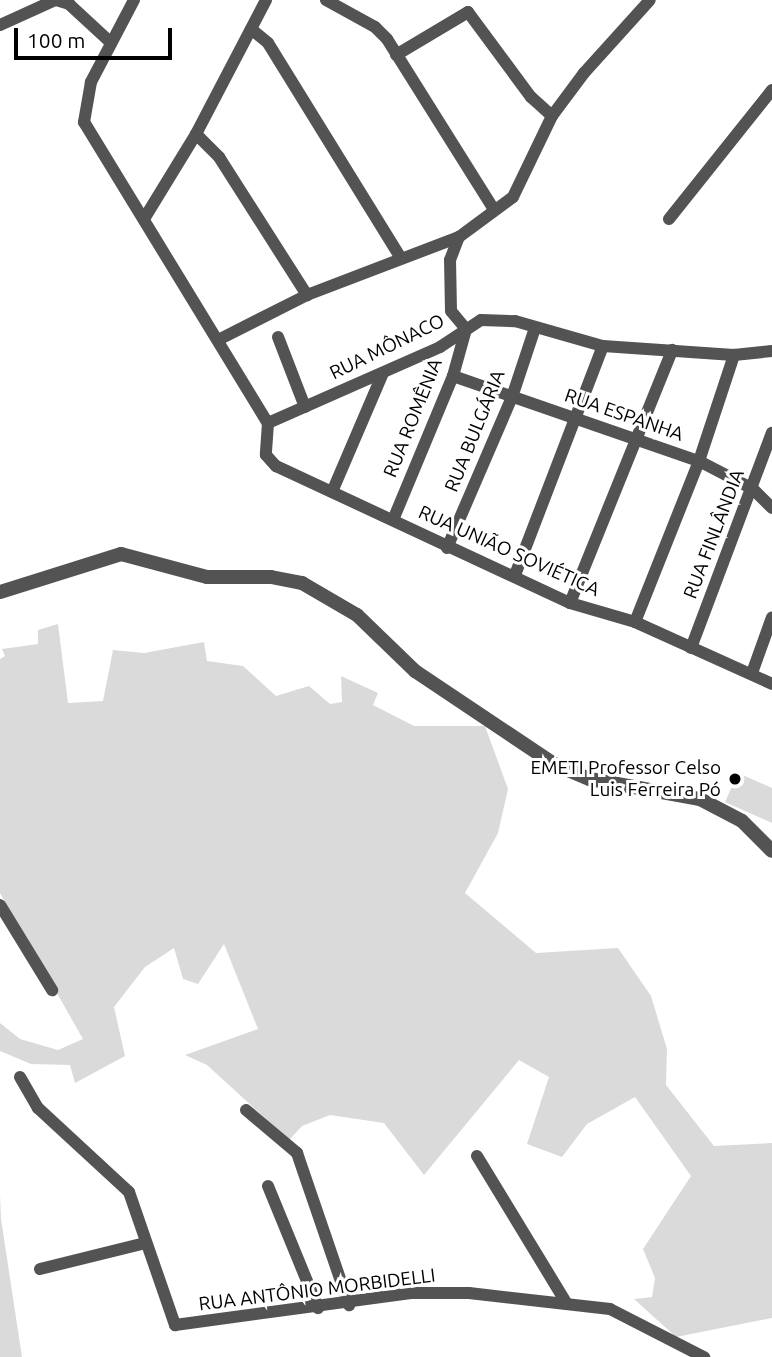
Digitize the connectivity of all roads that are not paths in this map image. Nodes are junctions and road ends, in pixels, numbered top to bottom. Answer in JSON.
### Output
{"nodes":[{"id":1,"x":56,"y":0,"type":"edge"},
{"id":2,"x":134,"y":0,"type":"edge"},
{"id":3,"x":265,"y":0,"type":"edge"},
{"id":4,"x":326,"y":0,"type":"edge"},
{"id":5,"x":650,"y":0,"type":"edge"},
{"id":6,"x":0,"y":25,"type":"edge"},
{"id":7,"x":251,"y":29,"type":"junction"},
{"id":8,"x":110,"y":41,"type":"junction"},
{"id":9,"x":396,"y":55,"type":"junction"},
{"id":10,"x":772,"y":90,"type":"edge"},
{"id":11,"x":552,"y":116,"type":"junction"},
{"id":12,"x":196,"y":134,"type":"junction"},
{"id":13,"x":493,"y":208,"type":"junction"},
{"id":14,"x":144,"y":219,"type":"junction"},
{"id":15,"x":669,"y":219,"type":"dead end"},
{"id":16,"x":459,"y":237,"type":"junction"},
{"id":17,"x":401,"y":258,"type":"junction"},
{"id":18,"x":307,"y":295,"type":"junction"},
{"id":19,"x":535,"y":328,"type":"junction"},
{"id":20,"x":466,"y":329,"type":"junction"},
{"id":21,"x":278,"y":337,"type":"dead end"},
{"id":22,"x":220,"y":339,"type":"junction"},
{"id":23,"x":772,"y":342,"type":"edge"},
{"id":24,"x":603,"y":346,"type":"junction"},
{"id":25,"x":672,"y":351,"type":"junction"},
{"id":26,"x":758,"y":351,"type":"junction"},
{"id":27,"x":772,"y":351,"type":"edge"},
{"id":28,"x":734,"y":355,"type":"junction"},
{"id":29,"x":383,"y":373,"type":"junction"},
{"id":30,"x":453,"y":376,"type":"junction"},
{"id":31,"x":512,"y":397,"type":"junction"},
{"id":32,"x":305,"y":407,"type":"junction"},
{"id":33,"x":576,"y":418,"type":"junction"},
{"id":34,"x":268,"y":423,"type":"junction"},
{"id":35,"x":772,"y":433,"type":"edge"},
{"id":36,"x":638,"y":438,"type":"junction"},
{"id":37,"x":699,"y":461,"type":"junction"},
{"id":38,"x":753,"y":489,"type":"junction"},
{"id":39,"x":332,"y":492,"type":"junction"},
{"id":40,"x":772,"y":508,"type":"edge"},
{"id":41,"x":393,"y":520,"type":"junction"},
{"id":42,"x":447,"y":548,"type":"junction"},
{"id":43,"x":515,"y":575,"type":"junction"},
{"id":44,"x":0,"y":592,"type":"edge"},
{"id":45,"x":570,"y":603,"type":"junction"},
{"id":46,"x":772,"y":617,"type":"edge"},
{"id":47,"x":635,"y":622,"type":"junction"},
{"id":48,"x":691,"y":648,"type":"junction"},
{"id":49,"x":752,"y":673,"type":"junction"},
{"id":50,"x":772,"y":684,"type":"edge"},
{"id":51,"x":772,"y":851,"type":"edge"},
{"id":52,"x":0,"y":905,"type":"edge"},
{"id":53,"x":52,"y":990,"type":"dead end"},
{"id":54,"x":20,"y":1077,"type":"dead end"},
{"id":55,"x":246,"y":1110,"type":"dead end"},
{"id":56,"x":477,"y":1156,"type":"dead end"},
{"id":57,"x":268,"y":1186,"type":"dead end"},
{"id":58,"x":145,"y":1243,"type":"junction"},
{"id":59,"x":40,"y":1269,"type":"dead end"},
{"id":60,"x":565,"y":1301,"type":"junction"},
{"id":61,"x":349,"y":1305,"type":"junction"},
{"id":62,"x":318,"y":1308,"type":"junction"},
{"id":63,"x":704,"y":1357,"type":"edge"}],
"edges":[{"from":1,"to":6,"type":"street"},
{"from":1,"to":8,"type":"street"},
{"from":2,"to":8,"type":"street"},
{"from":3,"to":7,"type":"street"},
{"from":4,"to":9,"type":"street"},
{"from":5,"to":11,"type":"street"},
{"from":7,"to":12,"type":"street"},
{"from":7,"to":17,"type":"street"},
{"from":8,"to":14,"type":"street"},
{"from":9,"to":11,"type":"street"},
{"from":9,"to":13,"type":"street"},
{"from":10,"to":15,"type":"street"},
{"from":11,"to":13,"type":"street"},
{"from":12,"to":14,"type":"street"},
{"from":12,"to":18,"type":"street"},
{"from":13,"to":16,"type":"street"},
{"from":14,"to":22,"type":"street"},
{"from":16,"to":17,"type":"street"},
{"from":16,"to":20,"type":"street"},
{"from":17,"to":18,"type":"street"},
{"from":18,"to":22,"type":"street"},
{"from":19,"to":20,"type":"street","name":"RUA MÔNACO"},
{"from":19,"to":24,"type":"street","name":"RUA MÔNACO"},
{"from":19,"to":31,"type":"street","name":"RUA BULGÁRIA"},
{"from":20,"to":29,"type":"street","name":"RUA MÔNACO"},
{"from":20,"to":30,"type":"street","name":"RUA ROMÊNIA"},
{"from":21,"to":32,"type":"street"},
{"from":22,"to":34,"type":"street"},
{"from":23,"to":26,"type":"street"},
{"from":24,"to":25,"type":"street","name":"RUA MÔNACO"},
{"from":24,"to":33,"type":"street"},
{"from":25,"to":28,"type":"street","name":"RUA MÔNACO"},
{"from":25,"to":36,"type":"street"},
{"from":26,"to":27,"type":"street","name":"RUA MÔNACO"},
{"from":26,"to":28,"type":"street","name":"RUA MÔNACO"},
{"from":28,"to":37,"type":"street"},
{"from":29,"to":32,"type":"street","name":"RUA MÔNACO"},
{"from":29,"to":39,"type":"street"},
{"from":30,"to":31,"type":"street","name":"RUA ESPANHA"},
{"from":30,"to":41,"type":"street","name":"RUA ROMÊNIA"},
{"from":31,"to":33,"type":"street","name":"RUA ESPANHA"},
{"from":31,"to":42,"type":"street","name":"RUA BULGÁRIA"},
{"from":32,"to":34,"type":"street","name":"RUA MÔNACO"},
{"from":33,"to":36,"type":"street","name":"RUA ESPANHA"},
{"from":33,"to":43,"type":"street"},
{"from":34,"to":39,"type":"street","name":"RUA UNIÃO SOVIÉTICA"},
{"from":35,"to":38,"type":"street","name":"RUA FINLÂNDIA"},
{"from":36,"to":37,"type":"street","name":"RUA ESPANHA"},
{"from":36,"to":45,"type":"street"},
{"from":37,"to":38,"type":"street","name":"RUA ESPANHA"},
{"from":37,"to":47,"type":"street"},
{"from":38,"to":40,"type":"street","name":"RUA ESPANHA"},
{"from":38,"to":48,"type":"street","name":"RUA FINLÂNDIA"},
{"from":39,"to":41,"type":"street","name":"RUA UNIÃO SOVIÉTICA"},
{"from":41,"to":42,"type":"street","name":"RUA UNIÃO SOVIÉTICA"},
{"from":42,"to":43,"type":"street","name":"RUA UNIÃO SOVIÉTICA"},
{"from":43,"to":45,"type":"street","name":"RUA UNIÃO SOVIÉTICA"},
{"from":44,"to":51,"type":"street"},
{"from":45,"to":47,"type":"street","name":"RUA UNIÃO SOVIÉTICA"},
{"from":46,"to":49,"type":"street"},
{"from":47,"to":48,"type":"street","name":"RUA UNIÃO SOVIÉTICA"},
{"from":48,"to":49,"type":"street","name":"RUA UNIÃO SOVIÉTICA"},
{"from":49,"to":50,"type":"street","name":"RUA UNIÃO SOVIÉTICA"},
{"from":52,"to":53,"type":"street"},
{"from":54,"to":58,"type":"street"},
{"from":55,"to":61,"type":"street"},
{"from":56,"to":60,"type":"street"},
{"from":57,"to":62,"type":"street"},
{"from":58,"to":59,"type":"street"},
{"from":58,"to":62,"type":"street","name":"RUA ANTÔNIO MORBIDELLI"},
{"from":60,"to":61,"type":"street","name":"RUA ANTÔNIO MORBIDELLI"},
{"from":60,"to":63,"type":"street","name":"RUA ANTÔNIO MORBIDELLI"},
{"from":61,"to":62,"type":"street","name":"RUA ANTÔNIO MORBIDELLI"}]}
